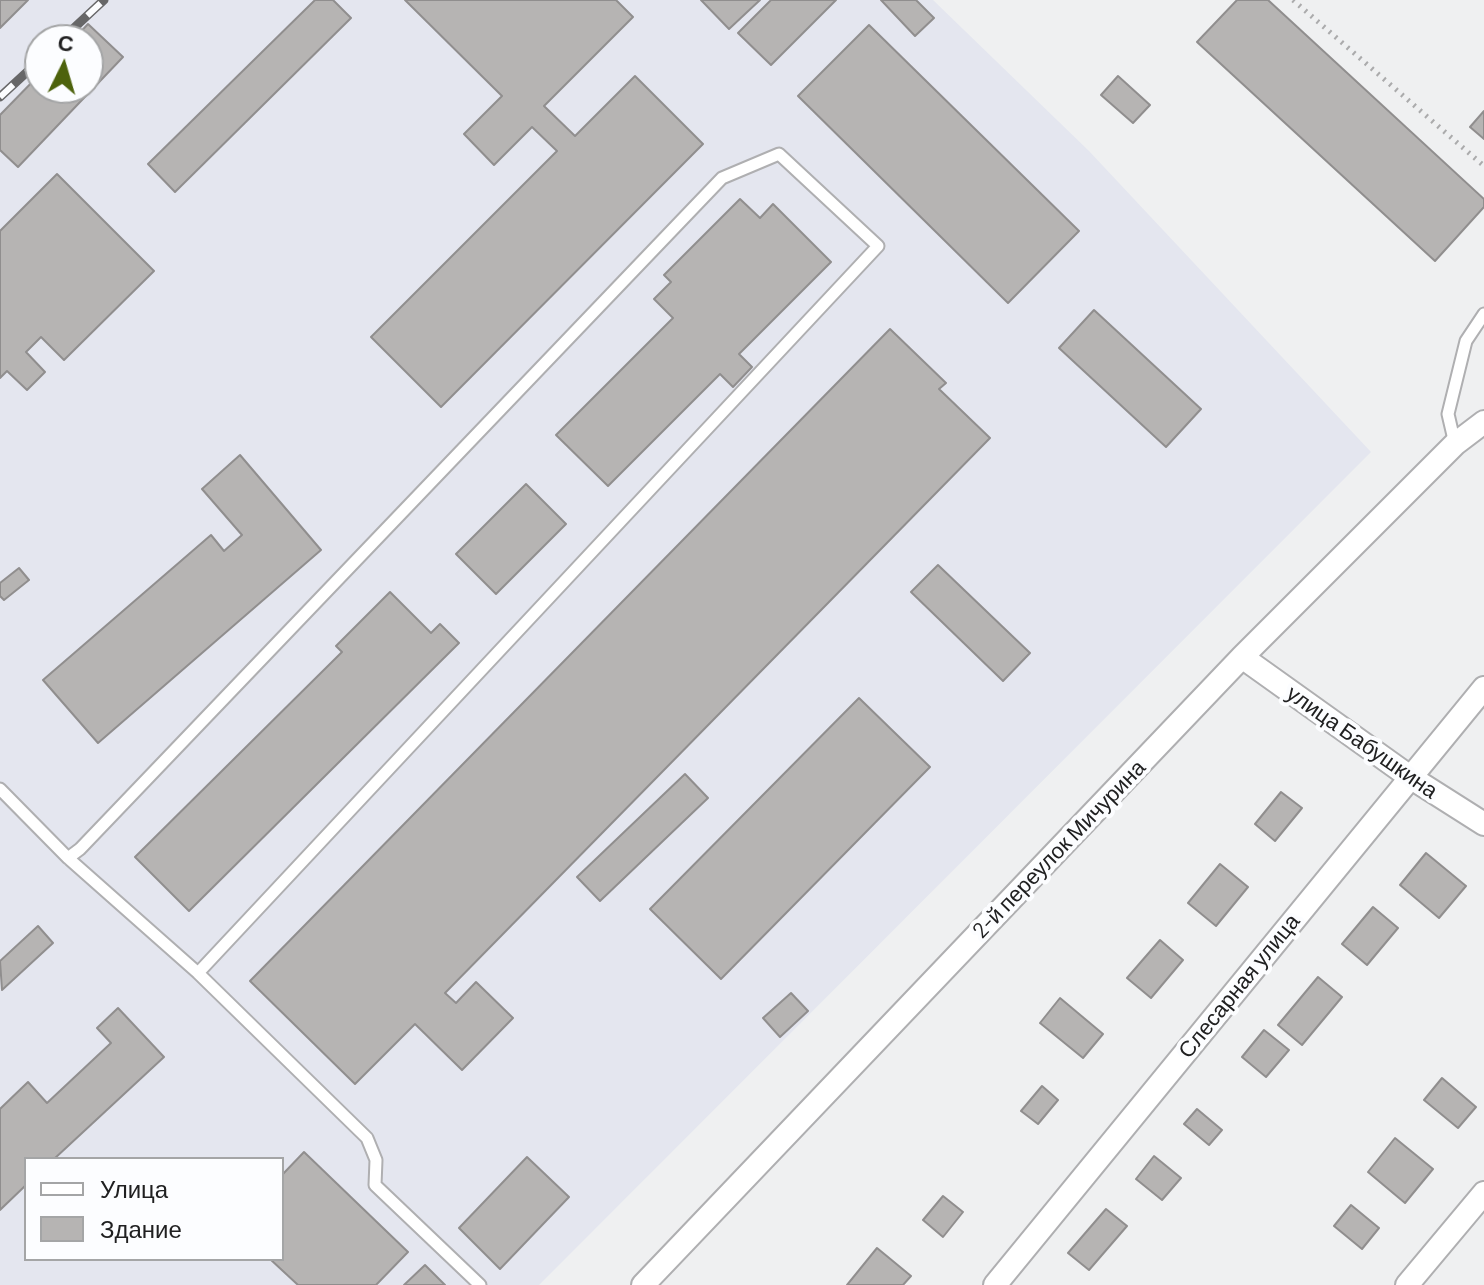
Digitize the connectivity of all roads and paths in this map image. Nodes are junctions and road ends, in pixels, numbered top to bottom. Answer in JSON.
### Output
{"nodes":[{"id":1,"x":1293,"y":0,"type":"edge"},
{"id":2,"x":1484,"y":166,"type":"edge"},
{"id":3,"x":1484,"y":314,"type":"edge"},
{"id":4,"x":1484,"y":422,"type":"edge"},
{"id":5,"x":1455,"y":444,"type":"junction"},
{"id":6,"x":1242,"y":657,"type":"junction"},
{"id":7,"x":1484,"y":688,"type":"edge"},
{"id":8,"x":1410,"y":777,"type":"junction"},
{"id":9,"x":0,"y":789,"type":"edge"},
{"id":10,"x":1484,"y":824,"type":"edge"},
{"id":11,"x":68,"y":858,"type":"junction"},
{"id":12,"x":198,"y":973,"type":"junction"},
{"id":13,"x":1484,"y":1193,"type":"edge"},
{"id":14,"x":480,"y":1285,"type":"edge"},
{"id":15,"x":643,"y":1285,"type":"edge"},
{"id":16,"x":995,"y":1285,"type":"edge"},
{"id":17,"x":1407,"y":1285,"type":"edge"}],
"edges":[{"from":1,"to":2,"type":"path"},
{"from":3,"to":5,"type":"lane"},
{"from":4,"to":5,"type":"street","name":"2-й переулок Мичурина"},
{"from":5,"to":6,"type":"street","name":"2-й переулок Мичурина"},
{"from":6,"to":8,"type":"street","name":"улица Бабушкина"},
{"from":6,"to":15,"type":"street","name":"2-й переулок Мичурина"},
{"from":7,"to":8,"type":"street","name":"Слесарная улица"},
{"from":8,"to":10,"type":"street","name":"улица Бабушкина"},
{"from":8,"to":16,"type":"street","name":"Слесарная улица"},
{"from":9,"to":11,"type":"lane"},
{"from":11,"to":12,"type":"lane"},
{"from":11,"to":12,"type":"lane"},
{"from":12,"to":14,"type":"lane"},
{"from":13,"to":17,"type":"street"}]}
